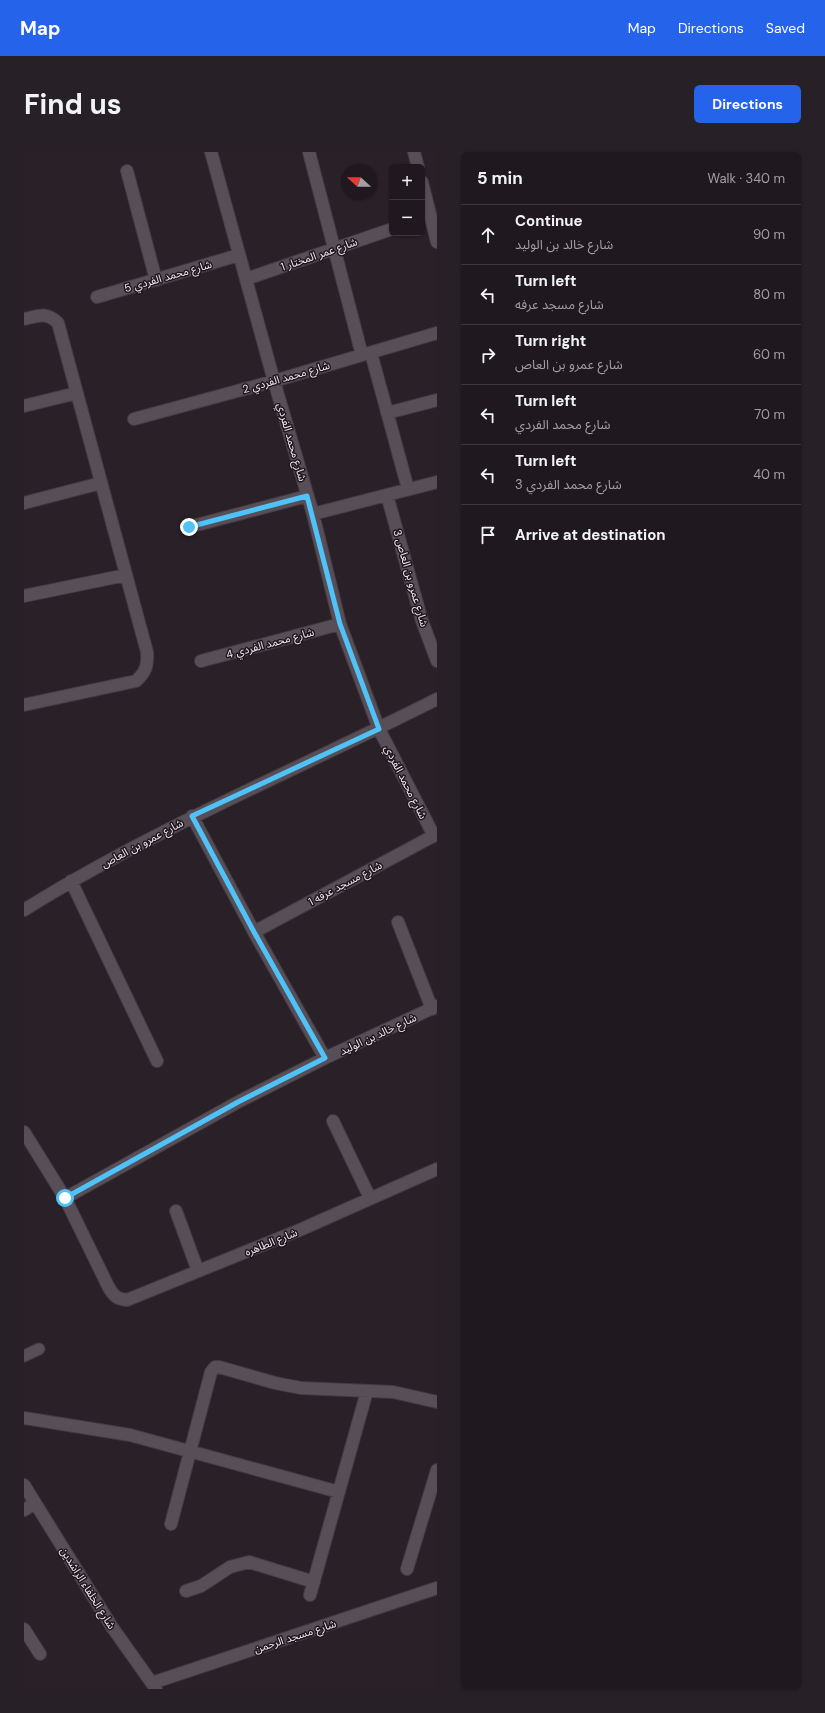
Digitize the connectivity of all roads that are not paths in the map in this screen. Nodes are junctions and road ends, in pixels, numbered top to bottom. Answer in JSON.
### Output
{"nodes":[{"id":1,"x":211,"y":152,"type":"edge"},
{"id":2,"x":309,"y":152,"type":"edge"},
{"id":3,"x":415,"y":152,"type":"edge"},
{"id":4,"x":417,"y":164,"type":"edge"},
{"id":5,"x":127,"y":171,"type":"dead end"},
{"id":6,"x":424,"y":200,"type":"edge"},
{"id":7,"x":426,"y":217,"type":"edge"},
{"id":8,"x":389,"y":230,"type":"edge"},
{"id":9,"x":436,"y":235,"type":"edge"},
{"id":10,"x":334,"y":249,"type":"junction"},
{"id":11,"x":239,"y":255,"type":"junction"},
{"id":12,"x":246,"y":279,"type":"junction"},
{"id":13,"x":156,"y":280,"type":"junction"},
{"id":14,"x":96,"y":297,"type":"dead end"},
{"id":15,"x":24,"y":319,"type":"edge"},
{"id":16,"x":437,"y":333,"type":"edge"},
{"id":17,"x":366,"y":354,"type":"junction"},
{"id":18,"x":274,"y":381,"type":"junction"},
{"id":19,"x":77,"y":393,"type":"junction"},
{"id":20,"x":437,"y":400,"type":"edge"},
{"id":21,"x":24,"y":406,"type":"edge"},
{"id":22,"x":387,"y":413,"type":"junction"},
{"id":23,"x":134,"y":419,"type":"dead end"},
{"id":24,"x":101,"y":482,"type":"junction"},
{"id":25,"x":437,"y":482,"type":"edge"},
{"id":26,"x":408,"y":489,"type":"junction"},
{"id":27,"x":387,"y":495,"type":"junction"},
{"id":28,"x":307,"y":496,"type":"junction"},
{"id":29,"x":24,"y":503,"type":"edge"},
{"id":30,"x":313,"y":514,"type":"junction"},
{"id":31,"x":189,"y":527,"type":"dead end"},
{"id":32,"x":126,"y":574,"type":"junction"},
{"id":33,"x":24,"y":596,"type":"edge"},
{"id":34,"x":340,"y":624,"type":"junction"},
{"id":35,"x":201,"y":661,"type":"dead end"},
{"id":36,"x":437,"y":661,"type":"edge"},
{"id":37,"x":437,"y":699,"type":"edge"},
{"id":38,"x":24,"y":706,"type":"edge"},
{"id":39,"x":379,"y":729,"type":"junction"},
{"id":40,"x":192,"y":816,"type":"junction"},
{"id":41,"x":436,"y":835,"type":"edge"},
{"id":42,"x":71,"y":881,"type":"junction"},
{"id":43,"x":24,"y":910,"type":"edge"},
{"id":44,"x":398,"y":922,"type":"dead end"},
{"id":45,"x":254,"y":932,"type":"junction"},
{"id":46,"x":434,"y":1008,"type":"edge"},
{"id":47,"x":325,"y":1058,"type":"junction"},
{"id":48,"x":157,"y":1061,"type":"dead end"},
{"id":49,"x":333,"y":1121,"type":"dead end"},
{"id":50,"x":24,"y":1132,"type":"edge"},
{"id":51,"x":437,"y":1169,"type":"edge"},
{"id":52,"x":65,"y":1198,"type":"junction"},
{"id":53,"x":370,"y":1198,"type":"junction"},
{"id":54,"x":176,"y":1211,"type":"dead end"},
{"id":55,"x":198,"y":1271,"type":"junction"},
{"id":56,"x":39,"y":1349,"type":"dead end"},
{"id":57,"x":24,"y":1356,"type":"edge"},
{"id":58,"x":367,"y":1391,"type":"junction"},
{"id":59,"x":437,"y":1402,"type":"edge"},
{"id":60,"x":24,"y":1418,"type":"edge"},
{"id":61,"x":190,"y":1452,"type":"junction"},
{"id":62,"x":437,"y":1470,"type":"edge"},
{"id":63,"x":24,"y":1485,"type":"edge"},
{"id":64,"x":338,"y":1492,"type":"junction"},
{"id":65,"x":35,"y":1503,"type":"junction"},
{"id":66,"x":24,"y":1510,"type":"edge"},
{"id":67,"x":171,"y":1524,"type":"dead end"},
{"id":68,"x":407,"y":1569,"type":"dead end"},
{"id":69,"x":314,"y":1582,"type":"junction"},
{"id":70,"x":437,"y":1588,"type":"edge"},
{"id":71,"x":186,"y":1591,"type":"dead end"},
{"id":72,"x":310,"y":1595,"type":"dead end"},
{"id":73,"x":24,"y":1629,"type":"edge"},
{"id":74,"x":40,"y":1654,"type":"dead end"},
{"id":75,"x":154,"y":1686,"type":"edge"}],
"edges":[{"from":1,"to":11,"type":"street","name":"شارع محمد الفردي"},
{"from":2,"to":10,"type":"street"},
{"from":3,"to":4,"type":"street"},
{"from":5,"to":13,"type":"street"},
{"from":6,"to":7,"type":"street"},
{"from":7,"to":9,"type":"street"},
{"from":8,"to":10,"type":"street","name":"شارع عمر المختار 1"},
{"from":10,"to":12,"type":"street","name":"شارع عمر المختار 1"},
{"from":10,"to":17,"type":"street"},
{"from":11,"to":12,"type":"street","name":"شارع محمد الفردي"},
{"from":11,"to":13,"type":"street","name":"شارع محمد الفردي 5"},
{"from":12,"to":18,"type":"street","name":"شارع محمد الفردي"},
{"from":13,"to":14,"type":"street","name":"شارع محمد الفردي 5"},
{"from":15,"to":19,"type":"street"},
{"from":16,"to":17,"type":"street","name":"شارع محمد الفردي 2"},
{"from":17,"to":18,"type":"street","name":"شارع محمد الفردي 2"},
{"from":17,"to":22,"type":"street"},
{"from":18,"to":23,"type":"street","name":"شارع محمد الفردي 2"},
{"from":18,"to":28,"type":"street","name":"شارع محمد الفردي"},
{"from":19,"to":21,"type":"street"},
{"from":19,"to":24,"type":"street"},
{"from":20,"to":22,"type":"street"},
{"from":22,"to":26,"type":"street"},
{"from":24,"to":29,"type":"street"},
{"from":24,"to":32,"type":"street"},
{"from":25,"to":26,"type":"street"},
{"from":26,"to":27,"type":"street"},
{"from":27,"to":30,"type":"street"},
{"from":27,"to":36,"type":"street","name":"شارع عمرو بن العاص 3"},
{"from":28,"to":30,"type":"street","name":"شارع محمد الفردي"},
{"from":28,"to":31,"type":"street"},
{"from":30,"to":34,"type":"street","name":"شارع محمد الفردي"},
{"from":32,"to":33,"type":"street"},
{"from":32,"to":38,"type":"street"},
{"from":34,"to":35,"type":"street","name":"شارع محمد الفردي 4"},
{"from":34,"to":39,"type":"street","name":"شارع محمد الفردي"},
{"from":37,"to":39,"type":"street","name":"شارع عمرو بن العاص"},
{"from":39,"to":40,"type":"street","name":"شارع عمرو بن العاص"},
{"from":39,"to":41,"type":"street","name":"شارع محمد الفردي"},
{"from":40,"to":42,"type":"street","name":"شارع عمرو بن العاص"},
{"from":40,"to":45,"type":"street"},
{"from":41,"to":45,"type":"street","name":"شارع مسجد عرفه 1"},
{"from":42,"to":43,"type":"street","name":"شارع عمرو بن العاص"},
{"from":42,"to":48,"type":"street"},
{"from":44,"to":46,"type":"street"},
{"from":45,"to":47,"type":"street"},
{"from":46,"to":47,"type":"street","name":"شارع خالد بن الوليد"},
{"from":47,"to":52,"type":"street","name":"شارع خالد بن الوليد"},
{"from":49,"to":53,"type":"street"},
{"from":50,"to":52,"type":"street","name":"شارع الطاهره"},
{"from":51,"to":53,"type":"street","name":"شارع الطاهره"},
{"from":52,"to":55,"type":"street","name":"شارع الطاهره"},
{"from":53,"to":55,"type":"street","name":"شارع الطاهره"},
{"from":54,"to":55,"type":"street"},
{"from":56,"to":57,"type":"lane"},
{"from":58,"to":59,"type":"street"},
{"from":58,"to":61,"type":"street"},
{"from":58,"to":64,"type":"street"},
{"from":60,"to":61,"type":"street"},
{"from":61,"to":64,"type":"street"},
{"from":61,"to":67,"type":"street"},
{"from":62,"to":68,"type":"street"},
{"from":63,"to":65,"type":"street","name":"شارع الخلفاء الراشدين"},
{"from":64,"to":69,"type":"street"},
{"from":65,"to":66,"type":"street"},
{"from":65,"to":75,"type":"street","name":"شارع الخلفاء الراشدين"},
{"from":69,"to":71,"type":"street"},
{"from":69,"to":72,"type":"street"},
{"from":70,"to":75,"type":"street","name":"شارع مسجد الرحمن"},
{"from":73,"to":74,"type":"street"}]}
